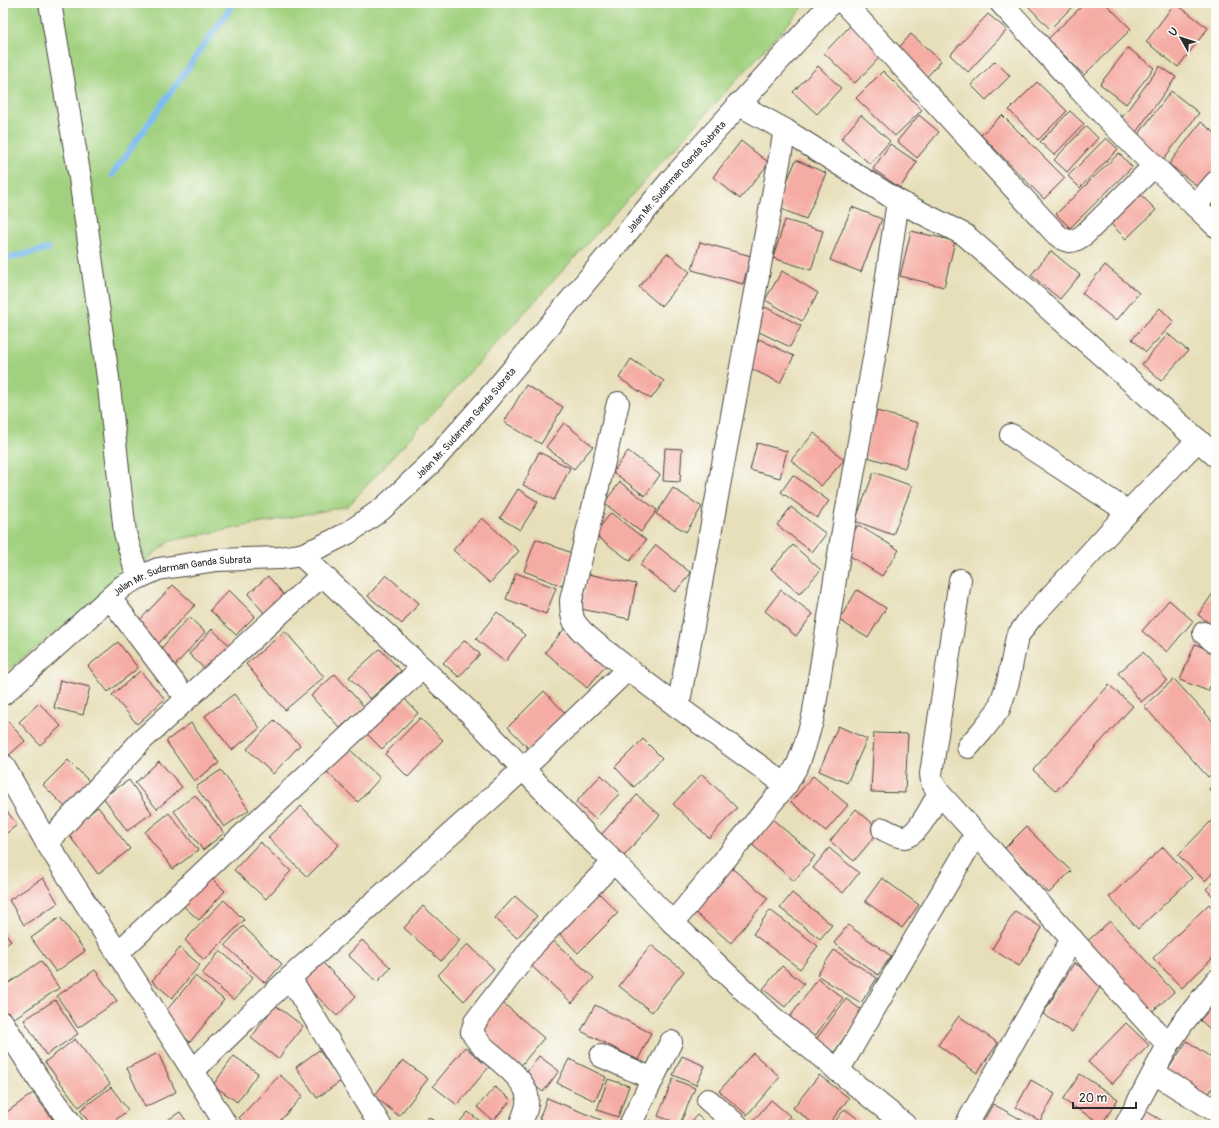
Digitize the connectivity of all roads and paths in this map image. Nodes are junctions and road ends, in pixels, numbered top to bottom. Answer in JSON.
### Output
{"nodes":[{"id":1,"x":50,"y":3,"type":"edge"},
{"id":2,"x":831,"y":3,"type":"edge"},
{"id":3,"x":844,"y":3,"type":"edge"},
{"id":4,"x":1001,"y":3,"type":"edge"},
{"id":5,"x":738,"y":104,"type":"junction"},
{"id":6,"x":785,"y":130,"type":"junction"},
{"id":7,"x":1154,"y":166,"type":"junction"},
{"id":8,"x":1216,"y":182,"type":"edge"},
{"id":9,"x":898,"y":201,"type":"junction"},
{"id":10,"x":1194,"y":206,"type":"junction"},
{"id":11,"x":1216,"y":226,"type":"edge"},
{"id":12,"x":618,"y":403,"type":"dead end"},
{"id":13,"x":1011,"y":435,"type":"dead end"},
{"id":14,"x":1198,"y":440,"type":"junction"},
{"id":15,"x":1216,"y":456,"type":"edge"},
{"id":16,"x":1128,"y":512,"type":"junction"},
{"id":17,"x":300,"y":554,"type":"junction"},
{"id":18,"x":322,"y":575,"type":"junction"},
{"id":19,"x":138,"y":578,"type":"junction"},
{"id":20,"x":960,"y":580,"type":"dead end"},
{"id":21,"x":110,"y":598,"type":"junction"},
{"id":22,"x":422,"y":668,"type":"junction"},
{"id":23,"x":628,"y":669,"type":"junction"},
{"id":24,"x":177,"y":687,"type":"dead end"},
{"id":25,"x":3,"y":694,"type":"edge"},
{"id":26,"x":678,"y":708,"type":"junction"},
{"id":27,"x":968,"y":747,"type":"dead end"},
{"id":28,"x":3,"y":765,"type":"edge"},
{"id":29,"x":523,"y":769,"type":"junction"},
{"id":30,"x":786,"y":785,"type":"junction"},
{"id":31,"x":939,"y":793,"type":"junction"},
{"id":32,"x":883,"y":829,"type":"dead end"},
{"id":33,"x":976,"y":834,"type":"junction"},
{"id":34,"x":47,"y":843,"type":"junction"},
{"id":35,"x":614,"y":862,"type":"junction"},
{"id":36,"x":673,"y":923,"type":"junction"},
{"id":37,"x":1072,"y":940,"type":"junction"},
{"id":38,"x":118,"y":953,"type":"junction"},
{"id":39,"x":290,"y":978,"type":"junction"},
{"id":40,"x":1216,"y":981,"type":"edge"},
{"id":41,"x":3,"y":1023,"type":"edge"},
{"id":42,"x":671,"y":1042,"type":"dead end"},
{"id":43,"x":1168,"y":1045,"type":"junction"},
{"id":44,"x":601,"y":1056,"type":"dead end"},
{"id":45,"x":193,"y":1071,"type":"junction"},
{"id":46,"x":838,"y":1071,"type":"junction"},
{"id":47,"x":1154,"y":1073,"type":"junction"},
{"id":48,"x":653,"y":1079,"type":"junction"},
{"id":49,"x":708,"y":1100,"type":"dead end"},
{"id":50,"x":1216,"y":1111,"type":"edge"},
{"id":51,"x":72,"y":1125,"type":"edge"},
{"id":52,"x":225,"y":1125,"type":"edge"},
{"id":53,"x":380,"y":1125,"type":"edge"},
{"id":54,"x":522,"y":1125,"type":"edge"},
{"id":55,"x":630,"y":1125,"type":"edge"},
{"id":56,"x":737,"y":1125,"type":"edge"},
{"id":57,"x":905,"y":1125,"type":"edge"},
{"id":58,"x":966,"y":1125,"type":"edge"},
{"id":59,"x":1126,"y":1125,"type":"edge"}],
"edges":[{"from":1,"to":19,"type":"street"},
{"from":2,"to":5,"type":"street","name":"Jalan Mr. Sudarman Ganda Subrata"},
{"from":3,"to":7,"type":"street"},
{"from":4,"to":7,"type":"street"},
{"from":5,"to":6,"type":"street"},
{"from":5,"to":17,"type":"street","name":"Jalan Mr. Sudarman Ganda Subrata"},
{"from":6,"to":9,"type":"street"},
{"from":6,"to":26,"type":"street"},
{"from":7,"to":10,"type":"street"},
{"from":8,"to":10,"type":"street"},
{"from":9,"to":14,"type":"street"},
{"from":9,"to":30,"type":"street"},
{"from":10,"to":11,"type":"street"},
{"from":12,"to":23,"type":"street"},
{"from":13,"to":16,"type":"street"},
{"from":14,"to":15,"type":"street"},
{"from":14,"to":16,"type":"street"},
{"from":16,"to":27,"type":"street"},
{"from":17,"to":18,"type":"street"},
{"from":17,"to":19,"type":"street","name":"Jalan Mr. Sudarman Ganda Subrata"},
{"from":18,"to":22,"type":"street"},
{"from":18,"to":34,"type":"street"},
{"from":19,"to":21,"type":"street","name":"Jalan Mr. Sudarman Ganda Subrata"},
{"from":20,"to":31,"type":"street"},
{"from":21,"to":24,"type":"street"},
{"from":21,"to":25,"type":"street","name":"Jalan Mr. Sudarman Ganda Subrata"},
{"from":22,"to":29,"type":"street"},
{"from":22,"to":38,"type":"street"},
{"from":23,"to":26,"type":"street"},
{"from":23,"to":29,"type":"street"},
{"from":26,"to":30,"type":"street"},
{"from":28,"to":34,"type":"street"},
{"from":29,"to":35,"type":"street"},
{"from":29,"to":39,"type":"street"},
{"from":30,"to":36,"type":"street"},
{"from":31,"to":32,"type":"street"},
{"from":31,"to":33,"type":"street"},
{"from":33,"to":37,"type":"street"},
{"from":33,"to":46,"type":"street"},
{"from":34,"to":38,"type":"street"},
{"from":35,"to":36,"type":"street"},
{"from":35,"to":54,"type":"street"},
{"from":36,"to":46,"type":"street"},
{"from":37,"to":43,"type":"street"},
{"from":37,"to":58,"type":"street"},
{"from":38,"to":45,"type":"street"},
{"from":39,"to":45,"type":"street"},
{"from":39,"to":53,"type":"street"},
{"from":40,"to":43,"type":"street"},
{"from":41,"to":51,"type":"street"},
{"from":42,"to":48,"type":"street"},
{"from":43,"to":47,"type":"street"},
{"from":44,"to":48,"type":"street"},
{"from":45,"to":52,"type":"street"},
{"from":46,"to":57,"type":"street"},
{"from":47,"to":50,"type":"street"},
{"from":47,"to":59,"type":"street"},
{"from":48,"to":55,"type":"street"},
{"from":49,"to":56,"type":"street"}]}
